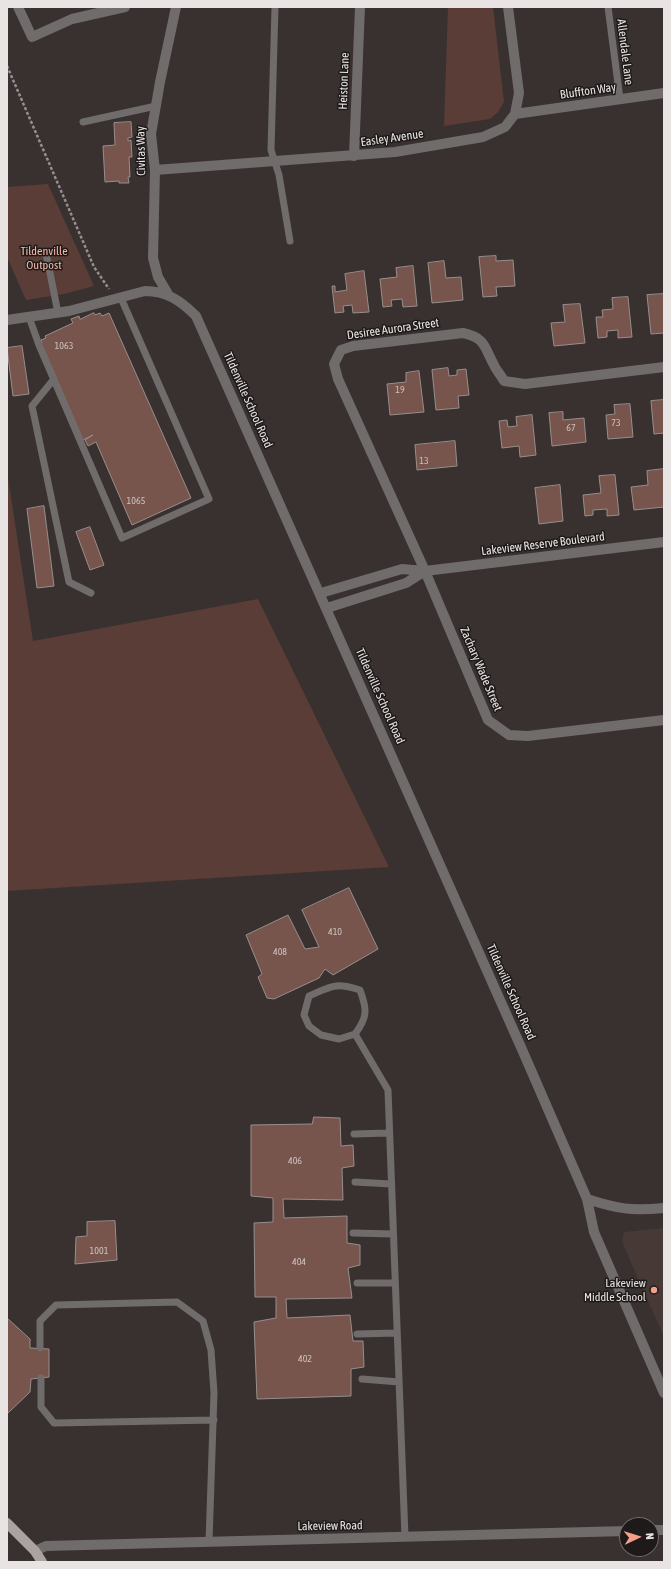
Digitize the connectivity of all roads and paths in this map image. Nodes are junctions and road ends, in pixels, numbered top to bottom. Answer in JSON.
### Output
{"nodes":[{"id":1,"x":18,"y":7,"type":"edge"},
{"id":2,"x":125,"y":7,"type":"edge"},
{"id":3,"x":176,"y":7,"type":"edge"},
{"id":4,"x":275,"y":7,"type":"edge"},
{"id":5,"x":360,"y":7,"type":"edge"},
{"id":6,"x":508,"y":7,"type":"edge"},
{"id":7,"x":608,"y":7,"type":"edge"},
{"id":8,"x":7,"y":66,"type":"edge"},
{"id":9,"x":664,"y":93,"type":"edge"},
{"id":10,"x":620,"y":99,"type":"junction"},
{"id":11,"x":156,"y":106,"type":"junction"},
{"id":12,"x":514,"y":114,"type":"junction"},
{"id":13,"x":83,"y":122,"type":"dead end"},
{"id":14,"x":354,"y":156,"type":"junction"},
{"id":15,"x":274,"y":162,"type":"junction"},
{"id":16,"x":155,"y":170,"type":"junction"},
{"id":17,"x":290,"y":241,"type":"dead end"},
{"id":18,"x":46,"y":253,"type":"dead end"},
{"id":19,"x":111,"y":292,"type":"dead end"},
{"id":20,"x":168,"y":294,"type":"junction"},
{"id":21,"x":122,"y":298,"type":"junction"},
{"id":22,"x":58,"y":313,"type":"junction"},
{"id":23,"x":27,"y":318,"type":"junction"},
{"id":24,"x":7,"y":320,"type":"edge"},
{"id":25,"x":664,"y":367,"type":"edge"},
{"id":26,"x":54,"y":379,"type":"junction"},
{"id":27,"x":664,"y":542,"type":"edge"},
{"id":28,"x":425,"y":571,"type":"junction"},
{"id":29,"x":90,"y":593,"type":"dead end"},
{"id":30,"x":321,"y":593,"type":"junction"},
{"id":31,"x":327,"y":608,"type":"junction"},
{"id":32,"x":664,"y":720,"type":"edge"},
{"id":33,"x":355,"y":1034,"type":"junction"},
{"id":34,"x":389,"y":1133,"type":"junction"},
{"id":35,"x":354,"y":1134,"type":"dead end"},
{"id":36,"x":355,"y":1182,"type":"dead end"},
{"id":37,"x":391,"y":1184,"type":"junction"},
{"id":38,"x":587,"y":1199,"type":"junction"},
{"id":39,"x":664,"y":1208,"type":"edge"},
{"id":40,"x":353,"y":1233,"type":"dead end"},
{"id":41,"x":393,"y":1234,"type":"junction"},
{"id":42,"x":357,"y":1283,"type":"dead end"},
{"id":43,"x":395,"y":1283,"type":"junction"},
{"id":44,"x":357,"y":1334,"type":"dead end"},
{"id":45,"x":397,"y":1334,"type":"junction"},
{"id":46,"x":40,"y":1348,"type":"dead end"},
{"id":47,"x":41,"y":1378,"type":"dead end"},
{"id":48,"x":362,"y":1379,"type":"dead end"},
{"id":49,"x":399,"y":1382,"type":"junction"},
{"id":50,"x":664,"y":1393,"type":"edge"},
{"id":51,"x":214,"y":1420,"type":"junction"},
{"id":52,"x":7,"y":1522,"type":"edge"},
{"id":53,"x":619,"y":1531,"type":"edge"},
{"id":54,"x":405,"y":1537,"type":"junction"},
{"id":55,"x":209,"y":1542,"type":"junction"},
{"id":56,"x":34,"y":1551,"type":"junction"},
{"id":57,"x":42,"y":1562,"type":"edge"}],
"edges":[{"from":1,"to":2,"type":"street"},
{"from":3,"to":11,"type":"street","name":"Civitas Way"},
{"from":4,"to":15,"type":"lane"},
{"from":5,"to":14,"type":"street","name":"Heiston Lane"},
{"from":6,"to":12,"type":"street","name":"Easley Avenue"},
{"from":7,"to":10,"type":"lane","name":"Allendale Lane"},
{"from":8,"to":19,"type":"path"},
{"from":9,"to":10,"type":"street","name":"Bluffton Way"},
{"from":10,"to":12,"type":"street","name":"Bluffton Way"},
{"from":11,"to":13,"type":"lane"},
{"from":11,"to":16,"type":"street","name":"Civitas Way"},
{"from":12,"to":14,"type":"street","name":"Easley Avenue"},
{"from":14,"to":15,"type":"street","name":"Easley Avenue"},
{"from":15,"to":16,"type":"street","name":"Easley Avenue"},
{"from":15,"to":17,"type":"lane"},
{"from":16,"to":20,"type":"street","name":"Civitas Way"},
{"from":18,"to":22,"type":"lane"},
{"from":20,"to":21,"type":"street","name":"Tildenville School Road"},
{"from":20,"to":30,"type":"street","name":"Tildenville School Road"},
{"from":21,"to":22,"type":"street","name":"Tildenville School Road"},
{"from":21,"to":26,"type":"lane"},
{"from":22,"to":23,"type":"street","name":"Tildenville School Road"},
{"from":23,"to":24,"type":"street","name":"Tildenville School Road"},
{"from":23,"to":26,"type":"lane"},
{"from":25,"to":28,"type":"street","name":"Desiree Aurora Street"},
{"from":26,"to":29,"type":"lane"},
{"from":27,"to":28,"type":"street","name":"Lakeview Reserve Boulevard"},
{"from":28,"to":30,"type":"street","name":"Lakeview Reserve Boulevard"},
{"from":28,"to":31,"type":"street","name":"Lakeview Reserve Boulevard"},
{"from":28,"to":32,"type":"street","name":"Zachary Wade Street"},
{"from":30,"to":31,"type":"street","name":"Tildenville School Road"},
{"from":31,"to":38,"type":"street","name":"Tildenville School Road"},
{"from":33,"to":33,"type":"lane"},
{"from":33,"to":34,"type":"lane"},
{"from":34,"to":35,"type":"lane"},
{"from":34,"to":37,"type":"lane"},
{"from":36,"to":37,"type":"lane"},
{"from":37,"to":41,"type":"lane"},
{"from":38,"to":39,"type":"street"},
{"from":38,"to":50,"type":"street","name":"Tildenville School Road"},
{"from":40,"to":41,"type":"lane"},
{"from":41,"to":43,"type":"lane"},
{"from":42,"to":43,"type":"lane"},
{"from":43,"to":45,"type":"lane"},
{"from":44,"to":45,"type":"lane"},
{"from":45,"to":49,"type":"lane"},
{"from":46,"to":51,"type":"lane"},
{"from":47,"to":51,"type":"lane"},
{"from":48,"to":49,"type":"lane"},
{"from":49,"to":54,"type":"lane"},
{"from":51,"to":55,"type":"lane"},
{"from":52,"to":56,"type":"main road"},
{"from":53,"to":54,"type":"street","name":"Lakeview Road"},
{"from":54,"to":55,"type":"street","name":"Lakeview Road"},
{"from":55,"to":56,"type":"street","name":"Lakeview Road"},
{"from":56,"to":57,"type":"main road"}]}
